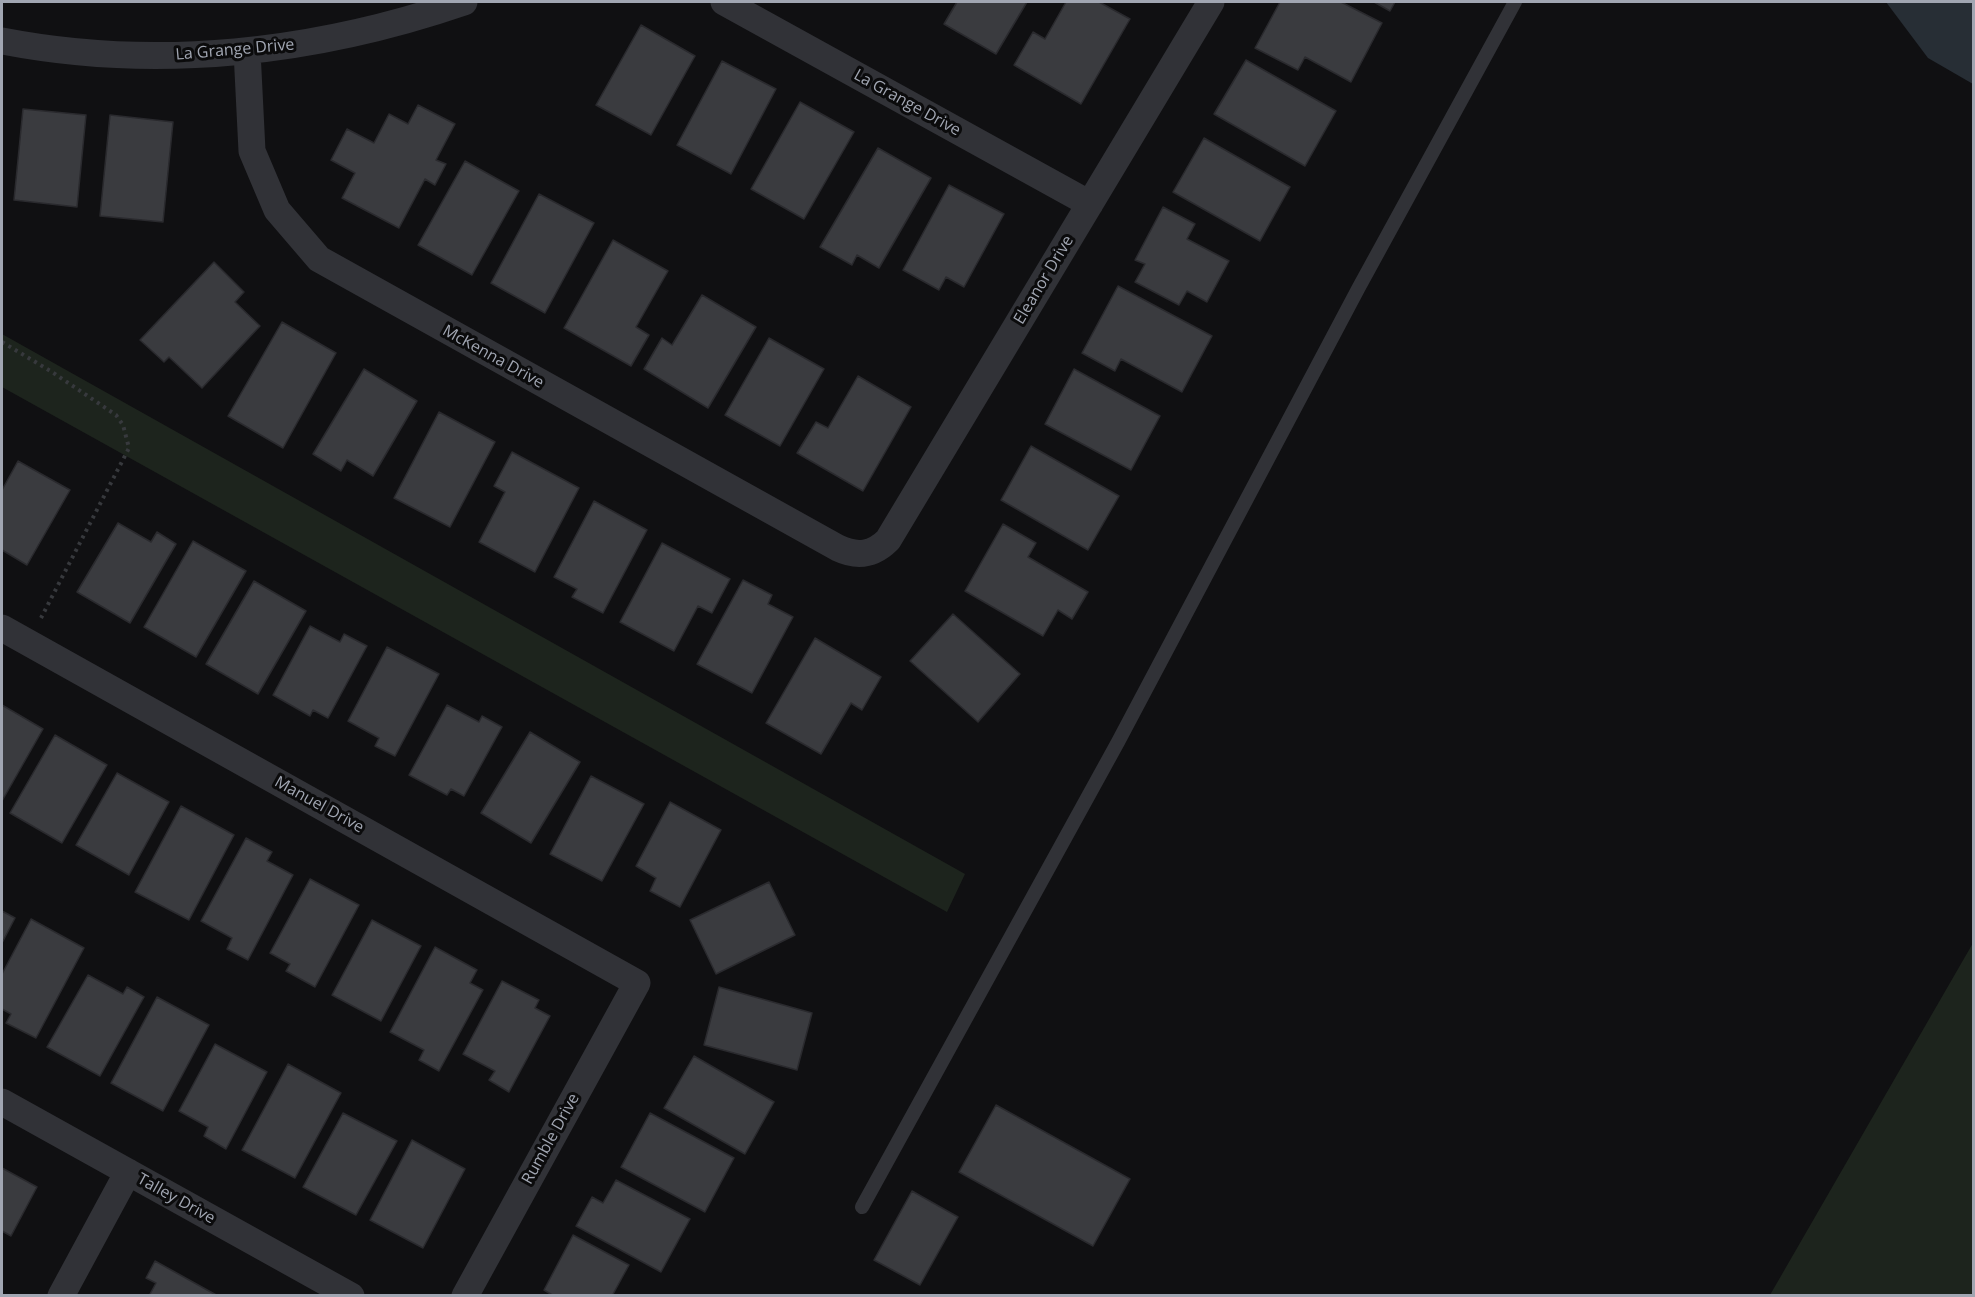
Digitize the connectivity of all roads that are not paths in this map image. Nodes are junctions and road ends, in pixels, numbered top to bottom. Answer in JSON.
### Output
{"nodes":[{"id":1,"x":464,"y":2,"type":"edge"},
{"id":2,"x":724,"y":2,"type":"edge"},
{"id":3,"x":1211,"y":2,"type":"edge"},
{"id":4,"x":1515,"y":2,"type":"edge"},
{"id":5,"x":2,"y":41,"type":"edge"},
{"id":6,"x":247,"y":51,"type":"junction"},
{"id":7,"x":1090,"y":204,"type":"junction"},
{"id":8,"x":870,"y":553,"type":"joint"},
{"id":9,"x":2,"y":628,"type":"edge"},
{"id":10,"x":637,"y":982,"type":"joint"},
{"id":11,"x":2,"y":1102,"type":"edge"},
{"id":12,"x":128,"y":1172,"type":"junction"},
{"id":13,"x":861,"y":1208,"type":"dead end"},
{"id":14,"x":61,"y":1296,"type":"edge"},
{"id":15,"x":351,"y":1296,"type":"edge"},
{"id":16,"x":465,"y":1296,"type":"edge"}],
"edges":[{"from":1,"to":6,"type":"street","name":"La Grange Drive"},
{"from":2,"to":7,"type":"street","name":"La Grange Drive"},
{"from":3,"to":7,"type":"street","name":"Eleanor Drive"},
{"from":4,"to":13,"type":"lane"},
{"from":5,"to":6,"type":"street","name":"La Grange Drive"},
{"from":6,"to":8,"type":"street","name":"McKenna Drive"},
{"from":7,"to":8,"type":"street","name":"Eleanor Drive"},
{"from":9,"to":10,"type":"street","name":"Manuel Drive"},
{"from":10,"to":16,"type":"street","name":"Rumble Drive"},
{"from":11,"to":12,"type":"street","name":"Talley Drive"},
{"from":12,"to":14,"type":"street"},
{"from":12,"to":15,"type":"street","name":"Talley Drive"}]}
